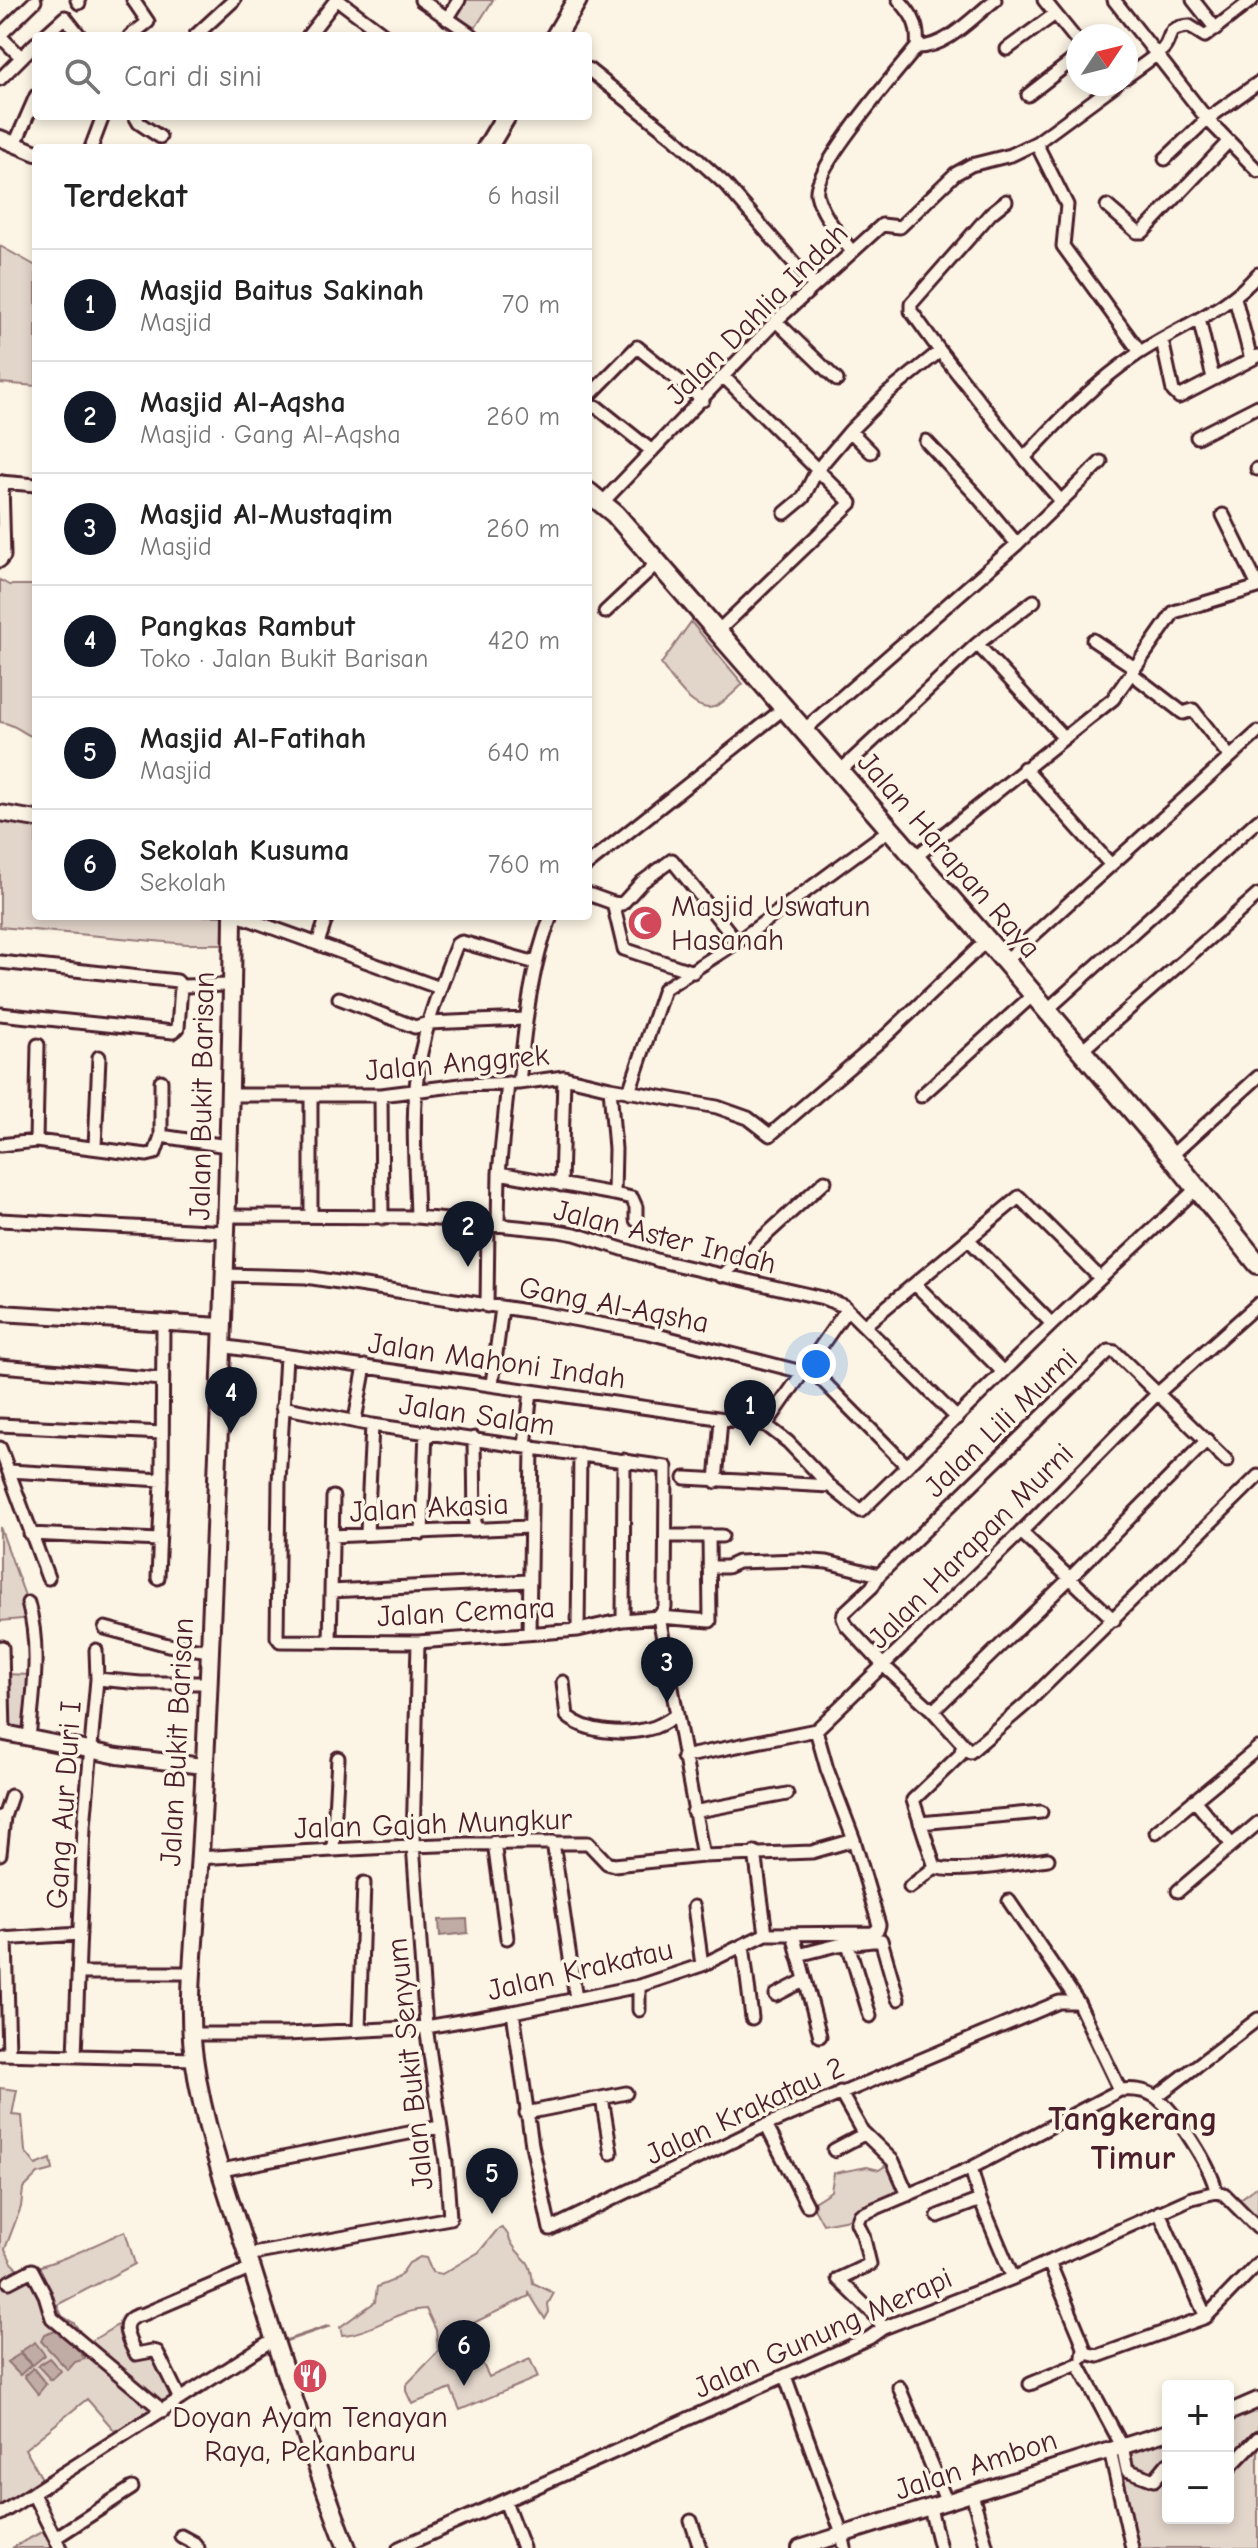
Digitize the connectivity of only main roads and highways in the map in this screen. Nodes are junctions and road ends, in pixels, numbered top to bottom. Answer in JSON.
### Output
{"nodes":[{"id":1,"x":577,"y":0,"type":"edge"},
{"id":2,"x":558,"y":32,"type":"edge"},
{"id":3,"x":504,"y":120,"type":"edge"},
{"id":4,"x":489,"y":144,"type":"edge"},
{"id":5,"x":595,"y":497,"type":"edge"},
{"id":6,"x":233,"y":920,"type":"edge"},
{"id":7,"x":1258,"y":1264,"type":"edge"},
{"id":8,"x":345,"y":2547,"type":"edge"}],
"edges":[{"from":1,"to":2,"type":"main road"},
{"from":3,"to":4,"type":"main road"},
{"from":5,"to":7,"type":"main road","name":"Jalan Harapan Raya"},
{"from":6,"to":8,"type":"main road","name":"Jalan Bukit Barisan"}]}
